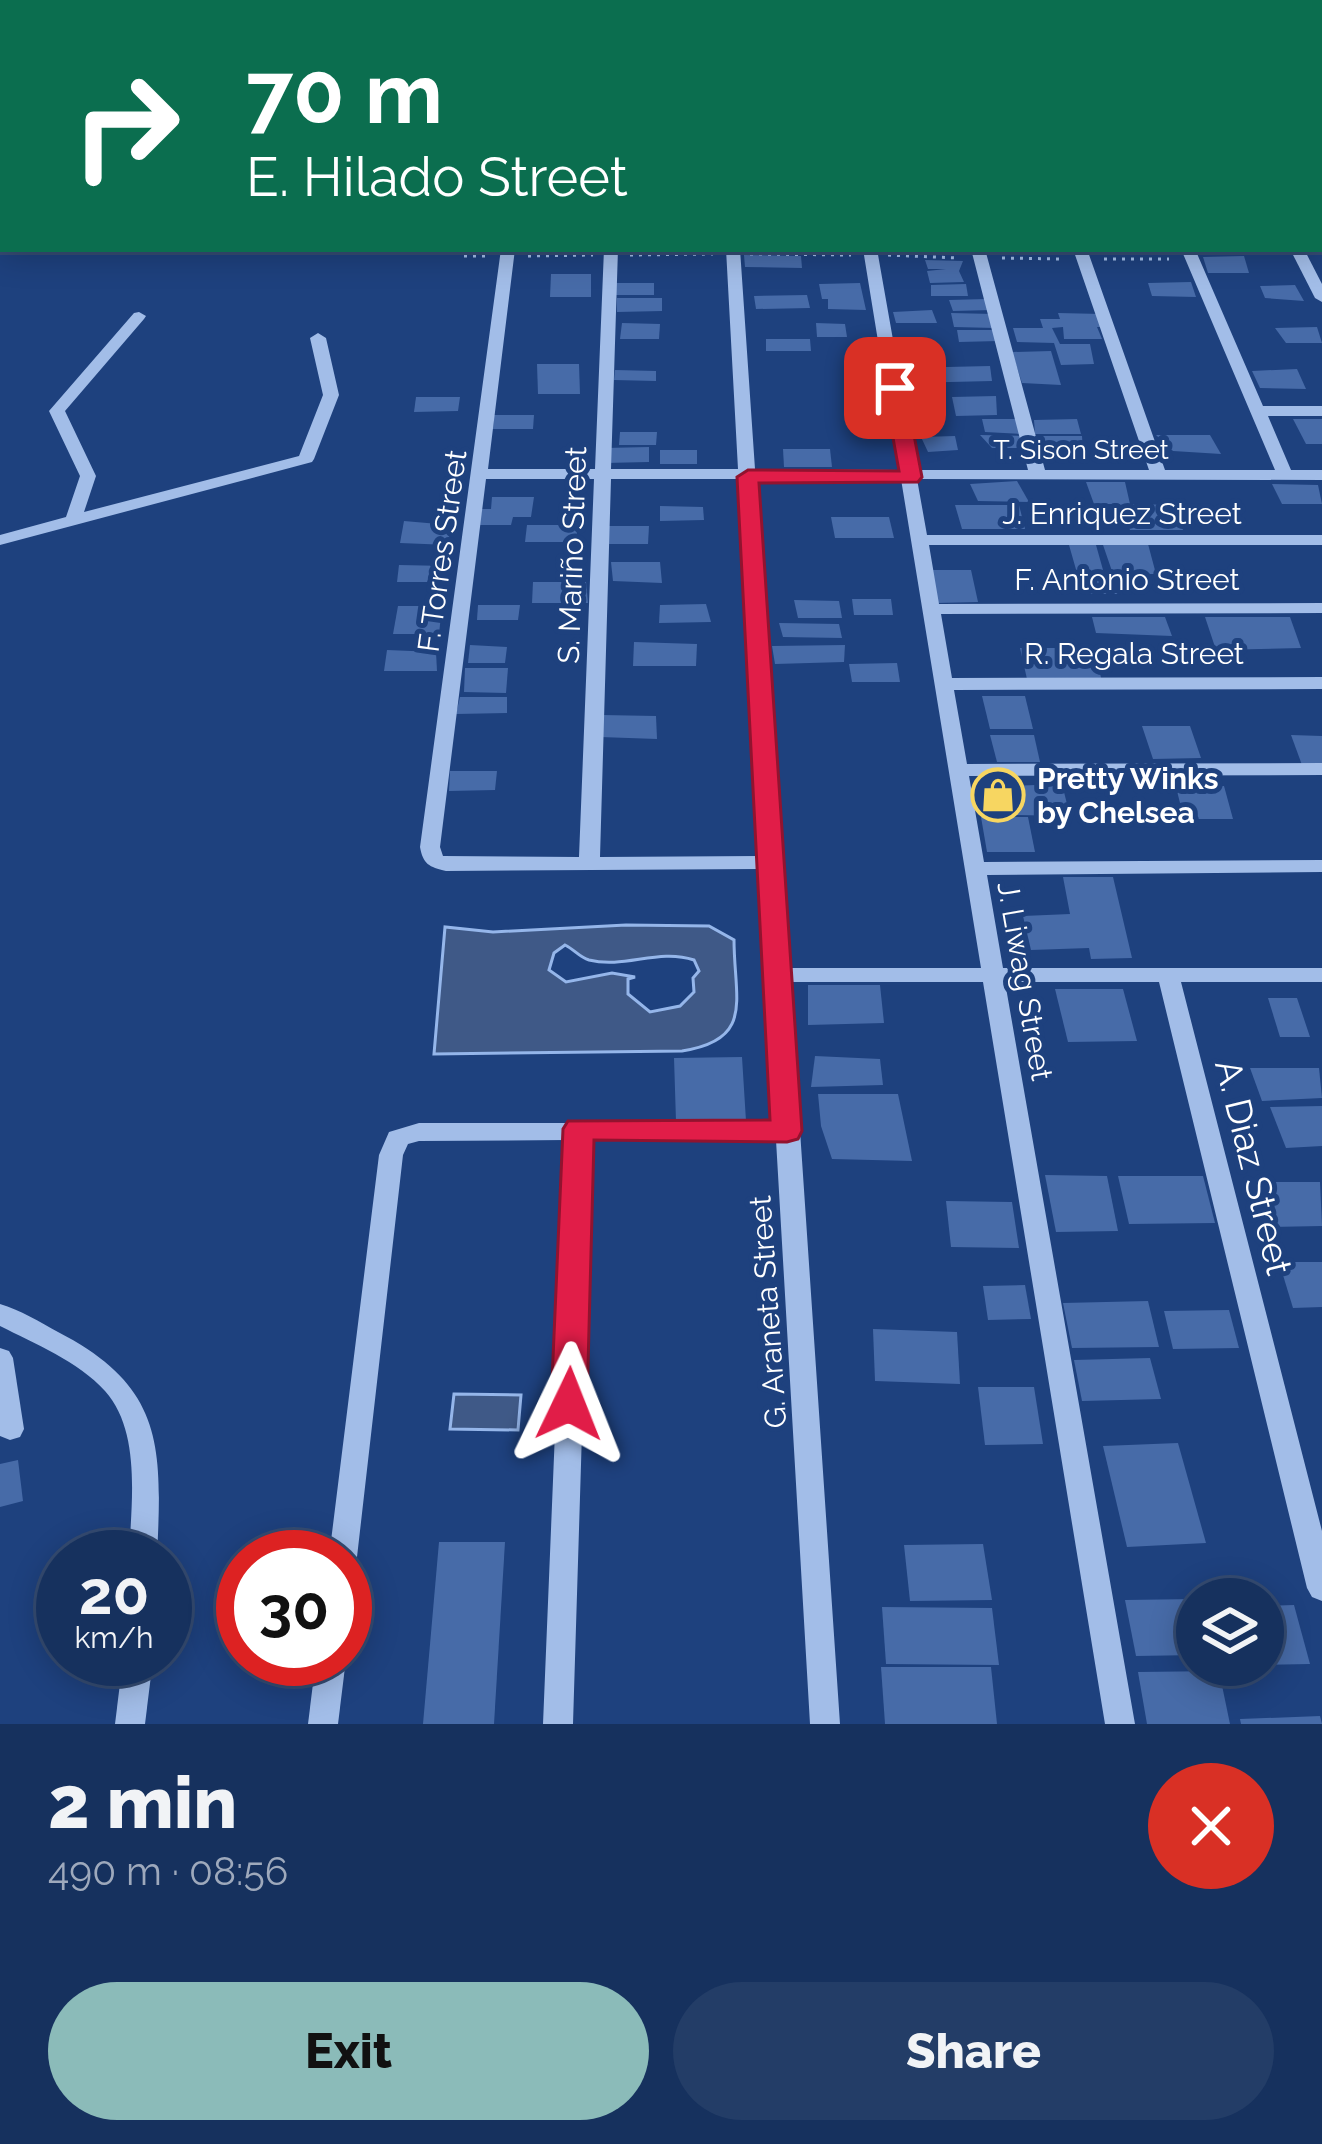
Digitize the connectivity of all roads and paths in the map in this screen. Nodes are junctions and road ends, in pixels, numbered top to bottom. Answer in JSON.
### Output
{"nodes":[{"id":1,"x":320,"y":0,"type":"edge"},
{"id":2,"x":330,"y":0,"type":"edge"},
{"id":3,"x":508,"y":252,"type":"edge"},
{"id":4,"x":610,"y":252,"type":"edge"},
{"id":5,"x":733,"y":252,"type":"edge"},
{"id":6,"x":870,"y":252,"type":"edge"},
{"id":7,"x":979,"y":252,"type":"edge"},
{"id":8,"x":1082,"y":252,"type":"edge"},
{"id":9,"x":1189,"y":252,"type":"edge"},
{"id":10,"x":1299,"y":252,"type":"edge"},
{"id":11,"x":1322,"y":298,"type":"edge"},
{"id":12,"x":139,"y":316,"type":"dead end"},
{"id":13,"x":318,"y":338,"type":"dead end"},
{"id":14,"x":1258,"y":411,"type":"junction"},
{"id":15,"x":1322,"y":411,"type":"edge"},
{"id":16,"x":480,"y":474,"type":"junction"},
{"id":17,"x":603,"y":475,"type":"junction"},
{"id":18,"x":1159,"y":475,"type":"junction"},
{"id":19,"x":1286,"y":475,"type":"junction"},
{"id":20,"x":1322,"y":475,"type":"edge"},
{"id":21,"x":1038,"y":476,"type":"junction"},
{"id":22,"x":748,"y":477,"type":"junction"},
{"id":23,"x":911,"y":477,"type":"junction"},
{"id":24,"x":73,"y":521,"type":"junction"},
{"id":25,"x":0,"y":540,"type":"edge"},
{"id":26,"x":1322,"y":540,"type":"edge"},
{"id":27,"x":922,"y":541,"type":"junction"},
{"id":28,"x":1322,"y":608,"type":"edge"},
{"id":29,"x":933,"y":609,"type":"junction"},
{"id":30,"x":1322,"y":683,"type":"edge"},
{"id":31,"x":946,"y":684,"type":"junction"},
{"id":32,"x":1322,"y":769,"type":"edge"},
{"id":33,"x":959,"y":770,"type":"junction"},
{"id":34,"x":770,"y":862,"type":"junction"},
{"id":35,"x":589,"y":863,"type":"junction"},
{"id":36,"x":1322,"y":866,"type":"edge"},
{"id":37,"x":974,"y":869,"type":"junction"},
{"id":38,"x":1168,"y":974,"type":"junction"},
{"id":39,"x":777,"y":975,"type":"junction"},
{"id":40,"x":994,"y":975,"type":"junction"},
{"id":41,"x":1322,"y":975,"type":"edge"},
{"id":42,"x":579,"y":1129,"type":"junction"},
{"id":43,"x":787,"y":1131,"type":"junction"},
{"id":44,"x":0,"y":1314,"type":"edge"},
{"id":45,"x":0,"y":1358,"type":"edge"},
{"id":46,"x":10,"y":1429,"type":"dead end"},
{"id":47,"x":144,"y":1530,"type":"edge"},
{"id":48,"x":346,"y":1530,"type":"edge"},
{"id":49,"x":1322,"y":1588,"type":"edge"},
{"id":50,"x":135,"y":1686,"type":"edge"},
{"id":51,"x":328,"y":1686,"type":"edge"},
{"id":52,"x":130,"y":1724,"type":"edge"},
{"id":53,"x":323,"y":1724,"type":"edge"},
{"id":54,"x":558,"y":1724,"type":"edge"},
{"id":55,"x":825,"y":1724,"type":"edge"},
{"id":56,"x":1120,"y":1724,"type":"edge"}],
"edges":[{"from":1,"to":2,"type":"main road"},
{"from":3,"to":16,"type":"street","name":"F. Torres Street"},
{"from":4,"to":17,"type":"street","name":"S. Mariño Street"},
{"from":5,"to":22,"type":"street","name":"G. Araneta Street"},
{"from":6,"to":23,"type":"street","name":"J. Liwag Street"},
{"from":7,"to":21,"type":"street"},
{"from":8,"to":18,"type":"street"},
{"from":9,"to":14,"type":"street"},
{"from":10,"to":11,"type":"street"},
{"from":12,"to":24,"type":"street"},
{"from":13,"to":24,"type":"street"},
{"from":14,"to":15,"type":"street"},
{"from":14,"to":19,"type":"street"},
{"from":16,"to":17,"type":"street","name":"T. Sison Street"},
{"from":16,"to":35,"type":"street","name":"F. Torres Street"},
{"from":17,"to":22,"type":"street","name":"T. Sison Street"},
{"from":17,"to":35,"type":"street","name":"S. Mariño Street"},
{"from":18,"to":19,"type":"street","name":"T. Sison Street"},
{"from":18,"to":21,"type":"street","name":"T. Sison Street"},
{"from":19,"to":20,"type":"street","name":"T. Sison Street"},
{"from":21,"to":23,"type":"street","name":"T. Sison Street"},
{"from":22,"to":23,"type":"street","name":"T. Sison Street"},
{"from":22,"to":34,"type":"street","name":"G. Araneta Street"},
{"from":23,"to":27,"type":"street","name":"J. Liwag Street"},
{"from":24,"to":25,"type":"street"},
{"from":26,"to":27,"type":"street","name":"J. Enriquez Street"},
{"from":27,"to":29,"type":"street","name":"J. Liwag Street"},
{"from":28,"to":29,"type":"street","name":"F. Antonio Street"},
{"from":29,"to":31,"type":"street","name":"J. Liwag Street"},
{"from":30,"to":31,"type":"street","name":"R. Regala Street"},
{"from":31,"to":33,"type":"street","name":"J. Liwag Street"},
{"from":32,"to":33,"type":"street"},
{"from":33,"to":37,"type":"street","name":"J. Liwag Street"},
{"from":34,"to":35,"type":"street"},
{"from":34,"to":39,"type":"street","name":"G. Araneta Street"},
{"from":36,"to":37,"type":"street"},
{"from":37,"to":40,"type":"street","name":"J. Liwag Street"},
{"from":38,"to":40,"type":"street"},
{"from":38,"to":41,"type":"street"},
{"from":38,"to":49,"type":"street","name":"A. Diaz Street"},
{"from":39,"to":40,"type":"street"},
{"from":39,"to":43,"type":"street","name":"G. Araneta Street"},
{"from":40,"to":56,"type":"street","name":"J. Liwag Street"},
{"from":42,"to":43,"type":"street"},
{"from":42,"to":48,"type":"street"},
{"from":42,"to":54,"type":"street"},
{"from":43,"to":55,"type":"street","name":"G. Araneta Street"},
{"from":44,"to":47,"type":"street"},
{"from":45,"to":46,"type":"street"},
{"from":50,"to":52,"type":"street"},
{"from":51,"to":53,"type":"street"}]}
